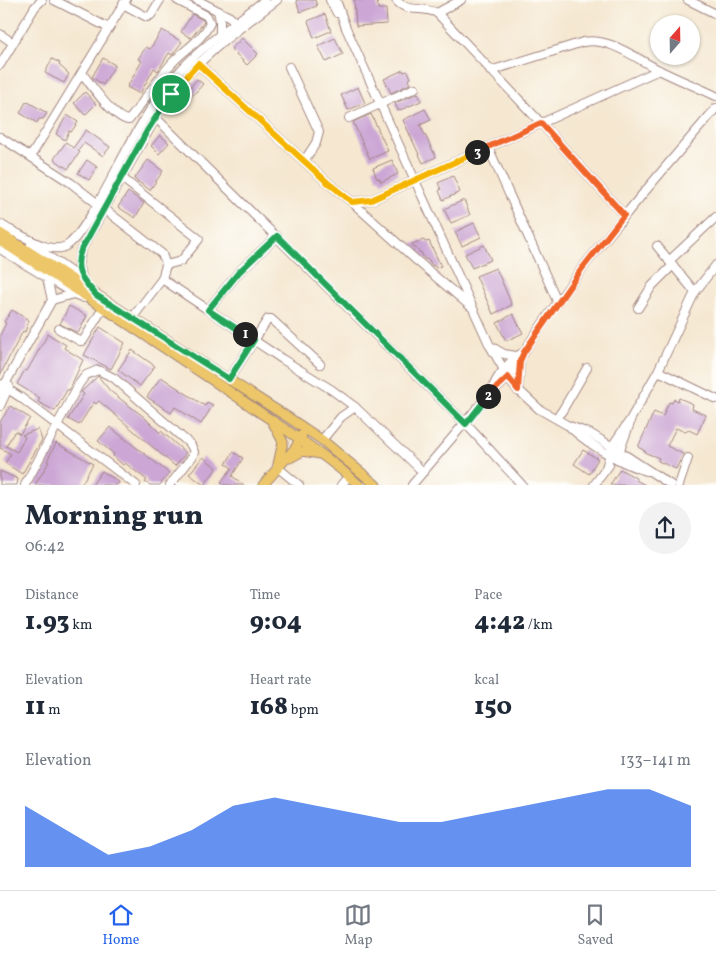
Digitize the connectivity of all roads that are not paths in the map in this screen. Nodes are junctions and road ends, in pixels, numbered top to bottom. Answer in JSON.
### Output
{"nodes":[{"id":1,"x":42,"y":0,"type":"edge"},
{"id":2,"x":54,"y":0,"type":"edge"},
{"id":3,"x":160,"y":0,"type":"edge"},
{"id":4,"x":177,"y":0,"type":"edge"},
{"id":5,"x":197,"y":0,"type":"edge"},
{"id":6,"x":265,"y":0,"type":"edge"},
{"id":7,"x":277,"y":0,"type":"edge"},
{"id":8,"x":330,"y":0,"type":"edge"},
{"id":9,"x":336,"y":0,"type":"edge"},
{"id":10,"x":396,"y":0,"type":"edge"},
{"id":11,"x":461,"y":0,"type":"edge"},
{"id":12,"x":688,"y":0,"type":"edge"},
{"id":13,"x":125,"y":2,"type":"edge"},
{"id":14,"x":218,"y":11,"type":"junction"},
{"id":15,"x":437,"y":13,"type":"junction"},
{"id":16,"x":716,"y":14,"type":"edge"},
{"id":17,"x":236,"y":23,"type":"junction"},
{"id":18,"x":109,"y":28,"type":"junction"},
{"id":19,"x":346,"y":28,"type":"junction"},
{"id":20,"x":0,"y":34,"type":"edge"},
{"id":21,"x":220,"y":36,"type":"junction"},
{"id":22,"x":13,"y":43,"type":"junction"},
{"id":23,"x":198,"y":64,"type":"junction"},
{"id":24,"x":0,"y":65,"type":"edge"},
{"id":25,"x":288,"y":67,"type":"dead end"},
{"id":26,"x":659,"y":70,"type":"junction"},
{"id":27,"x":490,"y":71,"type":"junction"},
{"id":28,"x":82,"y":73,"type":"junction"},
{"id":29,"x":414,"y":88,"type":"dead end"},
{"id":30,"x":716,"y":96,"type":"edge"},
{"id":31,"x":379,"y":103,"type":"junction"},
{"id":32,"x":716,"y":108,"type":"edge"},
{"id":33,"x":156,"y":117,"type":"junction"},
{"id":34,"x":349,"y":118,"type":"dead end"},
{"id":35,"x":541,"y":123,"type":"junction"},
{"id":36,"x":0,"y":137,"type":"edge"},
{"id":37,"x":488,"y":147,"type":"junction"},
{"id":38,"x":31,"y":156,"type":"junction"},
{"id":39,"x":304,"y":161,"type":"junction"},
{"id":40,"x":122,"y":178,"type":"junction"},
{"id":41,"x":416,"y":180,"type":"junction"},
{"id":42,"x":352,"y":202,"type":"junction"},
{"id":43,"x":97,"y":203,"type":"junction"},
{"id":44,"x":104,"y":210,"type":"junction"},
{"id":45,"x":624,"y":215,"type":"junction"},
{"id":46,"x":716,"y":217,"type":"edge"},
{"id":47,"x":0,"y":224,"type":"edge"},
{"id":48,"x":10,"y":230,"type":"junction"},
{"id":49,"x":0,"y":233,"type":"edge"},
{"id":50,"x":277,"y":236,"type":"junction"},
{"id":51,"x":0,"y":241,"type":"edge"},
{"id":52,"x":657,"y":246,"type":"dead end"},
{"id":53,"x":0,"y":249,"type":"edge"},
{"id":54,"x":671,"y":263,"type":"junction"},
{"id":55,"x":166,"y":265,"type":"junction"},
{"id":56,"x":716,"y":265,"type":"edge"},
{"id":57,"x":47,"y":278,"type":"junction"},
{"id":58,"x":162,"y":279,"type":"junction"},
{"id":59,"x":84,"y":282,"type":"junction"},
{"id":60,"x":695,"y":292,"type":"junction"},
{"id":61,"x":74,"y":294,"type":"junction"},
{"id":62,"x":95,"y":299,"type":"junction"},
{"id":63,"x":52,"y":300,"type":"junction"},
{"id":64,"x":558,"y":303,"type":"junction"},
{"id":65,"x":102,"y":308,"type":"junction"},
{"id":66,"x":638,"y":308,"type":"dead end"},
{"id":67,"x":474,"y":309,"type":"junction"},
{"id":68,"x":208,"y":310,"type":"junction"},
{"id":69,"x":133,"y":317,"type":"junction"},
{"id":70,"x":59,"y":329,"type":"dead end"},
{"id":71,"x":254,"y":340,"type":"junction"},
{"id":72,"x":490,"y":346,"type":"junction"},
{"id":73,"x":518,"y":358,"type":"junction"},
{"id":74,"x":320,"y":364,"type":"dead end"},
{"id":75,"x":587,"y":368,"type":"dead end"},
{"id":76,"x":658,"y":371,"type":"junction"},
{"id":77,"x":506,"y":374,"type":"junction"},
{"id":78,"x":229,"y":379,"type":"junction"},
{"id":79,"x":4,"y":386,"type":"edge"},
{"id":80,"x":518,"y":390,"type":"junction"},
{"id":81,"x":716,"y":399,"type":"edge"},
{"id":82,"x":0,"y":406,"type":"edge"},
{"id":83,"x":354,"y":407,"type":"junction"},
{"id":84,"x":556,"y":418,"type":"junction"},
{"id":85,"x":271,"y":421,"type":"junction"},
{"id":86,"x":466,"y":424,"type":"junction"},
{"id":87,"x":57,"y":426,"type":"junction"},
{"id":88,"x":303,"y":427,"type":"junction"},
{"id":89,"x":301,"y":438,"type":"junction"},
{"id":90,"x":322,"y":440,"type":"junction"},
{"id":91,"x":614,"y":452,"type":"junction"},
{"id":92,"x":326,"y":456,"type":"junction"},
{"id":93,"x":688,"y":458,"type":"dead end"},
{"id":94,"x":277,"y":467,"type":"junction"},
{"id":95,"x":424,"y":472,"type":"junction"},
{"id":96,"x":350,"y":476,"type":"junction"},
{"id":97,"x":25,"y":485,"type":"edge"},
{"id":98,"x":136,"y":485,"type":"edge"},
{"id":99,"x":170,"y":485,"type":"edge"},
{"id":100,"x":262,"y":485,"type":"edge"},
{"id":101,"x":299,"y":485,"type":"edge"},
{"id":102,"x":341,"y":485,"type":"edge"},
{"id":103,"x":360,"y":485,"type":"edge"},
{"id":104,"x":376,"y":485,"type":"edge"},
{"id":105,"x":412,"y":485,"type":"edge"},
{"id":106,"x":522,"y":485,"type":"edge"},
{"id":107,"x":594,"y":485,"type":"edge"},
{"id":108,"x":671,"y":485,"type":"edge"},
{"id":109,"x":679,"y":485,"type":"edge"}],
"edges":[{"from":1,"to":22,"type":"street"},
{"from":2,"to":18,"type":"street"},
{"from":3,"to":13,"type":"street"},
{"from":4,"to":28,"type":"street"},
{"from":5,"to":14,"type":"street"},
{"from":6,"to":17,"type":"street"},
{"from":7,"to":23,"type":"street"},
{"from":8,"to":19,"type":"street"},
{"from":9,"to":19,"type":"street"},
{"from":10,"to":15,"type":"street"},
{"from":11,"to":15,"type":"street"},
{"from":12,"to":16,"type":"street"},
{"from":13,"to":18,"type":"street"},
{"from":14,"to":17,"type":"street"},
{"from":14,"to":21,"type":"street"},
{"from":15,"to":27,"type":"street"},
{"from":17,"to":21,"type":"street"},
{"from":18,"to":28,"type":"street"},
{"from":19,"to":31,"type":"street"},
{"from":20,"to":22,"type":"street"},
{"from":21,"to":43,"type":"street"},
{"from":22,"to":24,"type":"street"},
{"from":23,"to":33,"type":"street"},
{"from":23,"to":39,"type":"street"},
{"from":25,"to":39,"type":"street"},
{"from":26,"to":27,"type":"street"},
{"from":26,"to":30,"type":"street"},
{"from":26,"to":35,"type":"street"},
{"from":27,"to":35,"type":"street"},
{"from":28,"to":38,"type":"street"},
{"from":29,"to":31,"type":"street"},
{"from":31,"to":34,"type":"street"},
{"from":31,"to":41,"type":"street"},
{"from":32,"to":45,"type":"street"},
{"from":33,"to":40,"type":"street"},
{"from":33,"to":50,"type":"street"},
{"from":35,"to":37,"type":"street"},
{"from":35,"to":45,"type":"street"},
{"from":36,"to":38,"type":"street"},
{"from":37,"to":41,"type":"street"},
{"from":37,"to":64,"type":"street"},
{"from":38,"to":43,"type":"street"},
{"from":39,"to":42,"type":"street"},
{"from":40,"to":44,"type":"street"},
{"from":40,"to":55,"type":"street"},
{"from":41,"to":42,"type":"street"},
{"from":41,"to":67,"type":"street"},
{"from":42,"to":67,"type":"street"},
{"from":43,"to":44,"type":"street"},
{"from":43,"to":48,"type":"street"},
{"from":44,"to":55,"type":"street"},
{"from":44,"to":59,"type":"street"},
{"from":45,"to":64,"type":"street"},
{"from":46,"to":54,"type":"street"},
{"from":47,"to":48,"type":"street"},
{"from":48,"to":59,"type":"street"},
{"from":49,"to":62,"type":"main road"},
{"from":50,"to":68,"type":"street"},
{"from":50,"to":86,"type":"street"},
{"from":51,"to":62,"type":"main road"},
{"from":52,"to":54,"type":"street"},
{"from":53,"to":57,"type":"street"},
{"from":54,"to":60,"type":"street"},
{"from":54,"to":66,"type":"street"},
{"from":55,"to":58,"type":"street"},
{"from":56,"to":60,"type":"street"},
{"from":57,"to":61,"type":"street"},
{"from":57,"to":63,"type":"street"},
{"from":58,"to":68,"type":"street"},
{"from":58,"to":69,"type":"street"},
{"from":59,"to":62,"type":"street"},
{"from":60,"to":76,"type":"street"},
{"from":61,"to":62,"type":"street"},
{"from":61,"to":63,"type":"street"},
{"from":62,"to":65,"type":"main road"},
{"from":62,"to":69,"type":"main road"},
{"from":63,"to":79,"type":"street"},
{"from":64,"to":73,"type":"street"},
{"from":65,"to":70,"type":"street"},
{"from":65,"to":85,"type":"main road"},
{"from":67,"to":72,"type":"street"},
{"from":68,"to":71,"type":"street"},
{"from":69,"to":78,"type":"main road"},
{"from":71,"to":74,"type":"street"},
{"from":71,"to":78,"type":"street"},
{"from":71,"to":83,"type":"street"},
{"from":72,"to":73,"type":"street"},
{"from":72,"to":77,"type":"street"},
{"from":73,"to":77,"type":"street"},
{"from":73,"to":80,"type":"street"},
{"from":75,"to":84,"type":"street"},
{"from":76,"to":81,"type":"street"},
{"from":76,"to":91,"type":"street"},
{"from":77,"to":80,"type":"street"},
{"from":77,"to":86,"type":"street"},
{"from":78,"to":88,"type":"main road"},
{"from":79,"to":82,"type":"street"},
{"from":79,"to":87,"type":"street"},
{"from":80,"to":84,"type":"street"},
{"from":83,"to":90,"type":"street"},
{"from":83,"to":95,"type":"street"},
{"from":84,"to":91,"type":"street"},
{"from":85,"to":89,"type":"main road"},
{"from":85,"to":94,"type":"main road"},
{"from":86,"to":95,"type":"street"},
{"from":86,"to":106,"type":"street"},
{"from":87,"to":97,"type":"street"},
{"from":87,"to":98,"type":"street"},
{"from":87,"to":99,"type":"street"},
{"from":88,"to":89,"type":"main road"},
{"from":88,"to":90,"type":"main road"},
{"from":89,"to":92,"type":"main road"},
{"from":89,"to":94,"type":"main road"},
{"from":90,"to":104,"type":"main road"},
{"from":91,"to":107,"type":"street"},
{"from":91,"to":108,"type":"street"},
{"from":92,"to":94,"type":"main road"},
{"from":92,"to":96,"type":"main road"},
{"from":93,"to":109,"type":"street"},
{"from":94,"to":100,"type":"main road"},
{"from":94,"to":101,"type":"street"},
{"from":95,"to":105,"type":"street"},
{"from":96,"to":102,"type":"street"},
{"from":96,"to":103,"type":"main road"}]}
